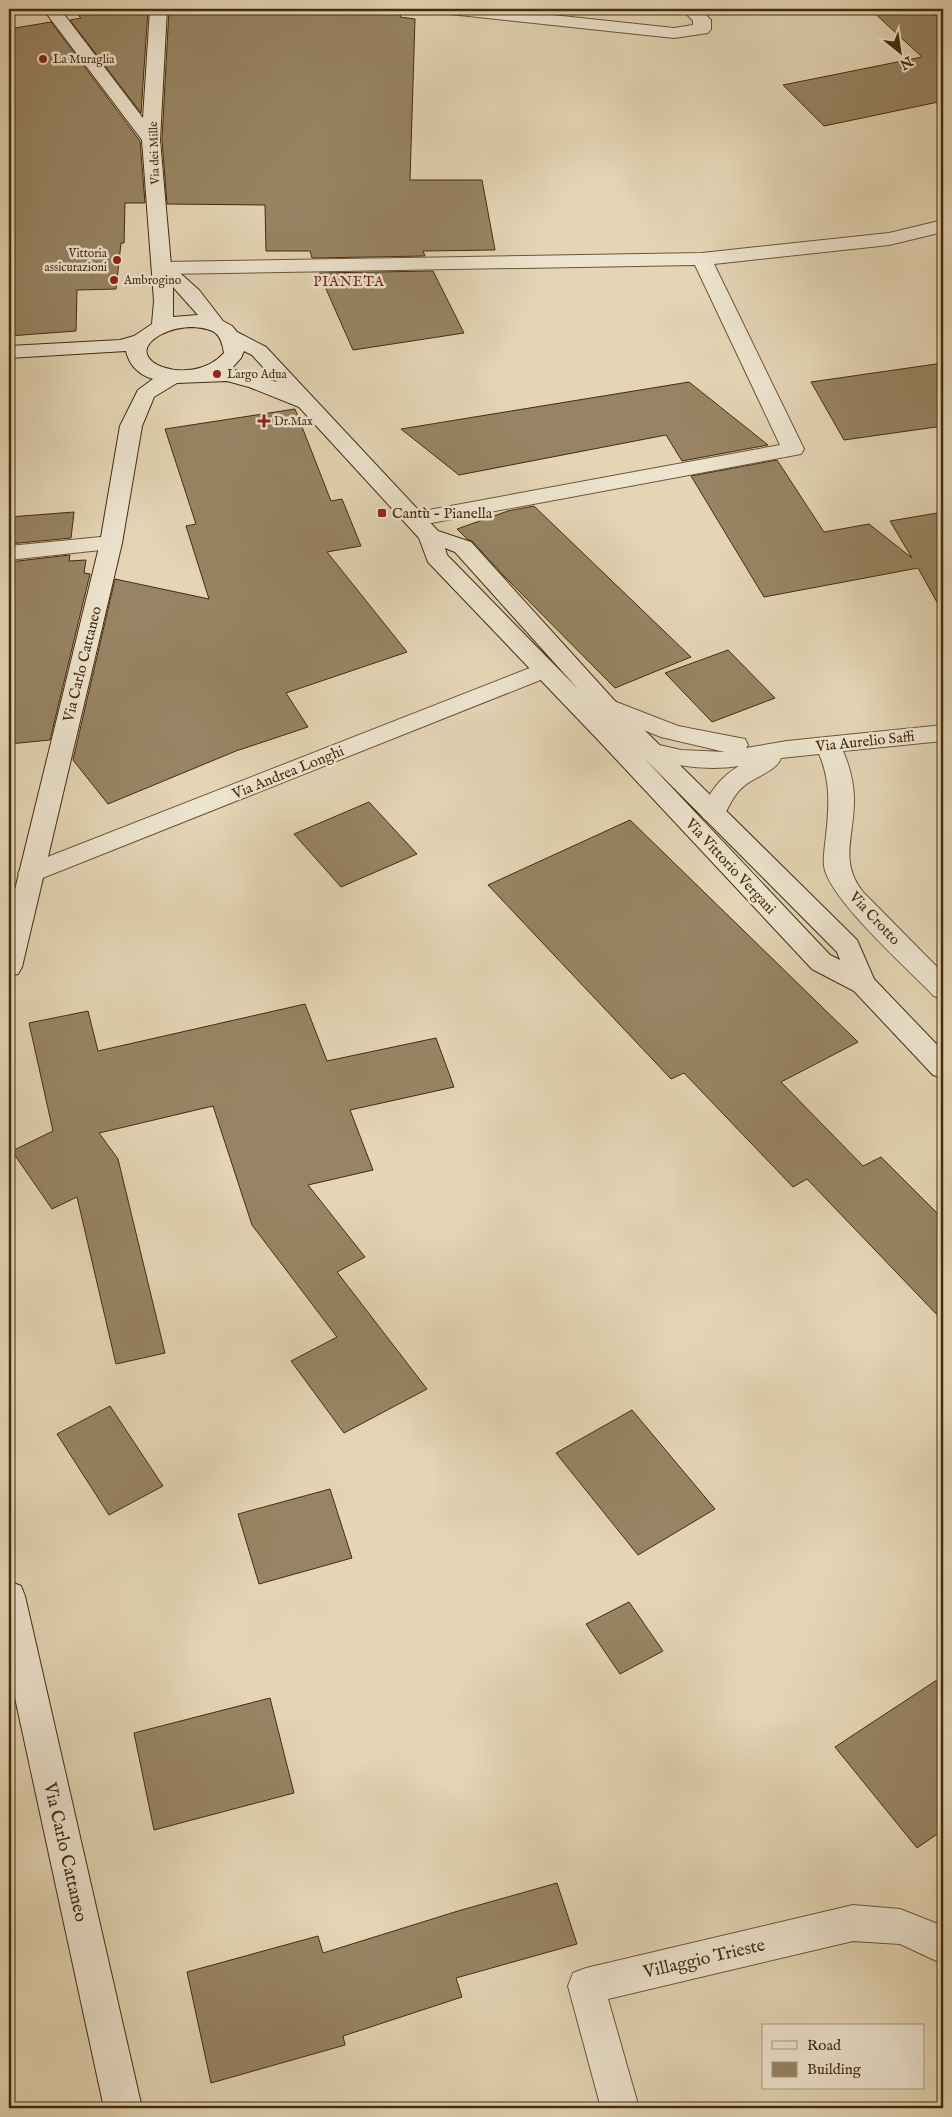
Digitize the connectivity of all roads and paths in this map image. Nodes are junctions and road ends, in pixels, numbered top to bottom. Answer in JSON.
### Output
{"nodes":[{"id":1,"x":51,"y":9,"type":"edge"},
{"id":2,"x":159,"y":9,"type":"edge"},
{"id":3,"x":450,"y":9,"type":"edge"},
{"id":4,"x":690,"y":9,"type":"edge"},
{"id":5,"x":151,"y":140,"type":"junction"},
{"id":6,"x":943,"y":226,"type":"edge"},
{"id":7,"x":702,"y":259,"type":"junction"},
{"id":8,"x":162,"y":268,"type":"junction"},
{"id":9,"x":162,"y":326,"type":"junction"},
{"id":10,"x":224,"y":331,"type":"junction"},
{"id":11,"x":140,"y":341,"type":"junction"},
{"id":12,"x":9,"y":352,"type":"edge"},
{"id":13,"x":202,"y":375,"type":"junction"},
{"id":14,"x":173,"y":378,"type":"junction"},
{"id":15,"x":314,"y":409,"type":"junction"},
{"id":16,"x":423,"y":527,"type":"junction"},
{"id":17,"x":111,"y":543,"type":"junction"},
{"id":18,"x":9,"y":552,"type":"edge"},
{"id":19,"x":545,"y":670,"type":"junction"},
{"id":20,"x":606,"y":706,"type":"junction"},
{"id":21,"x":943,"y":733,"type":"edge"},
{"id":22,"x":609,"y":736,"type":"junction"},
{"id":23,"x":828,"y":746,"type":"junction"},
{"id":24,"x":787,"y":750,"type":"junction"},
{"id":25,"x":651,"y":751,"type":"junction"},
{"id":26,"x":713,"y":813,"type":"junction"},
{"id":27,"x":31,"y":873,"type":"junction"},
{"id":28,"x":9,"y":967,"type":"edge"},
{"id":29,"x":862,"y":984,"type":"junction"},
{"id":30,"x":943,"y":989,"type":"edge"},
{"id":31,"x":943,"y":1068,"type":"edge"},
{"id":32,"x":9,"y":1596,"type":"edge"},
{"id":33,"x":943,"y":1946,"type":"edge"},
{"id":34,"x":124,"y":2108,"type":"edge"},
{"id":35,"x":620,"y":2108,"type":"edge"}],
"edges":[{"from":1,"to":5,"type":"street"},
{"from":2,"to":5,"type":"street","name":"Via dei Mille"},
{"from":3,"to":4,"type":"street"},
{"from":5,"to":8,"type":"street","name":"Via dei Mille"},
{"from":6,"to":7,"type":"street"},
{"from":7,"to":8,"type":"street"},
{"from":7,"to":16,"type":"street"},
{"from":8,"to":9,"type":"street","name":"Via dei Mille"},
{"from":8,"to":10,"type":"street"},
{"from":9,"to":10,"type":"street"},
{"from":9,"to":11,"type":"street"},
{"from":10,"to":13,"type":"street"},
{"from":10,"to":15,"type":"street","name":"Via Vittorio Vergani"},
{"from":11,"to":12,"type":"street"},
{"from":11,"to":14,"type":"street"},
{"from":13,"to":14,"type":"street"},
{"from":13,"to":15,"type":"street","name":"Via Vittorio Vergani"},
{"from":14,"to":17,"type":"street","name":"Via Carlo Cattaneo"},
{"from":15,"to":16,"type":"street","name":"Via Vittorio Vergani"},
{"from":16,"to":19,"type":"street","name":"Via Vittorio Vergani"},
{"from":16,"to":20,"type":"street","name":"Via Vittorio Vergani"},
{"from":17,"to":18,"type":"street"},
{"from":17,"to":27,"type":"street","name":"Via Carlo Cattaneo"},
{"from":19,"to":22,"type":"street","name":"Via Vittorio Vergani"},
{"from":19,"to":27,"type":"street","name":"Via Andrea Longhi"},
{"from":20,"to":24,"type":"street","name":"Via Aurelio Saffi"},
{"from":20,"to":25,"type":"street","name":"Via Vittorio Vergani"},
{"from":21,"to":23,"type":"street","name":"Via Aurelio Saffi"},
{"from":22,"to":25,"type":"street","name":"Via Vittorio Vergani"},
{"from":22,"to":29,"type":"street","name":"Via Vittorio Vergani"},
{"from":23,"to":24,"type":"street","name":"Via Aurelio Saffi"},
{"from":23,"to":30,"type":"street","name":"Via Crotto"},
{"from":24,"to":25,"type":"street","name":"Via Aurelio Saffi"},
{"from":24,"to":26,"type":"street","name":"Via Aurelio Saffi"},
{"from":25,"to":26,"type":"street","name":"Via Vittorio Vergani"},
{"from":26,"to":29,"type":"street","name":"Via Vittorio Vergani"},
{"from":27,"to":28,"type":"street","name":"Via Carlo Cattaneo"},
{"from":29,"to":31,"type":"street","name":"Via Vittorio Vergani"},
{"from":32,"to":34,"type":"street","name":"Via Carlo Cattaneo"},
{"from":33,"to":35,"type":"street","name":"Villaggio Trieste"}]}
